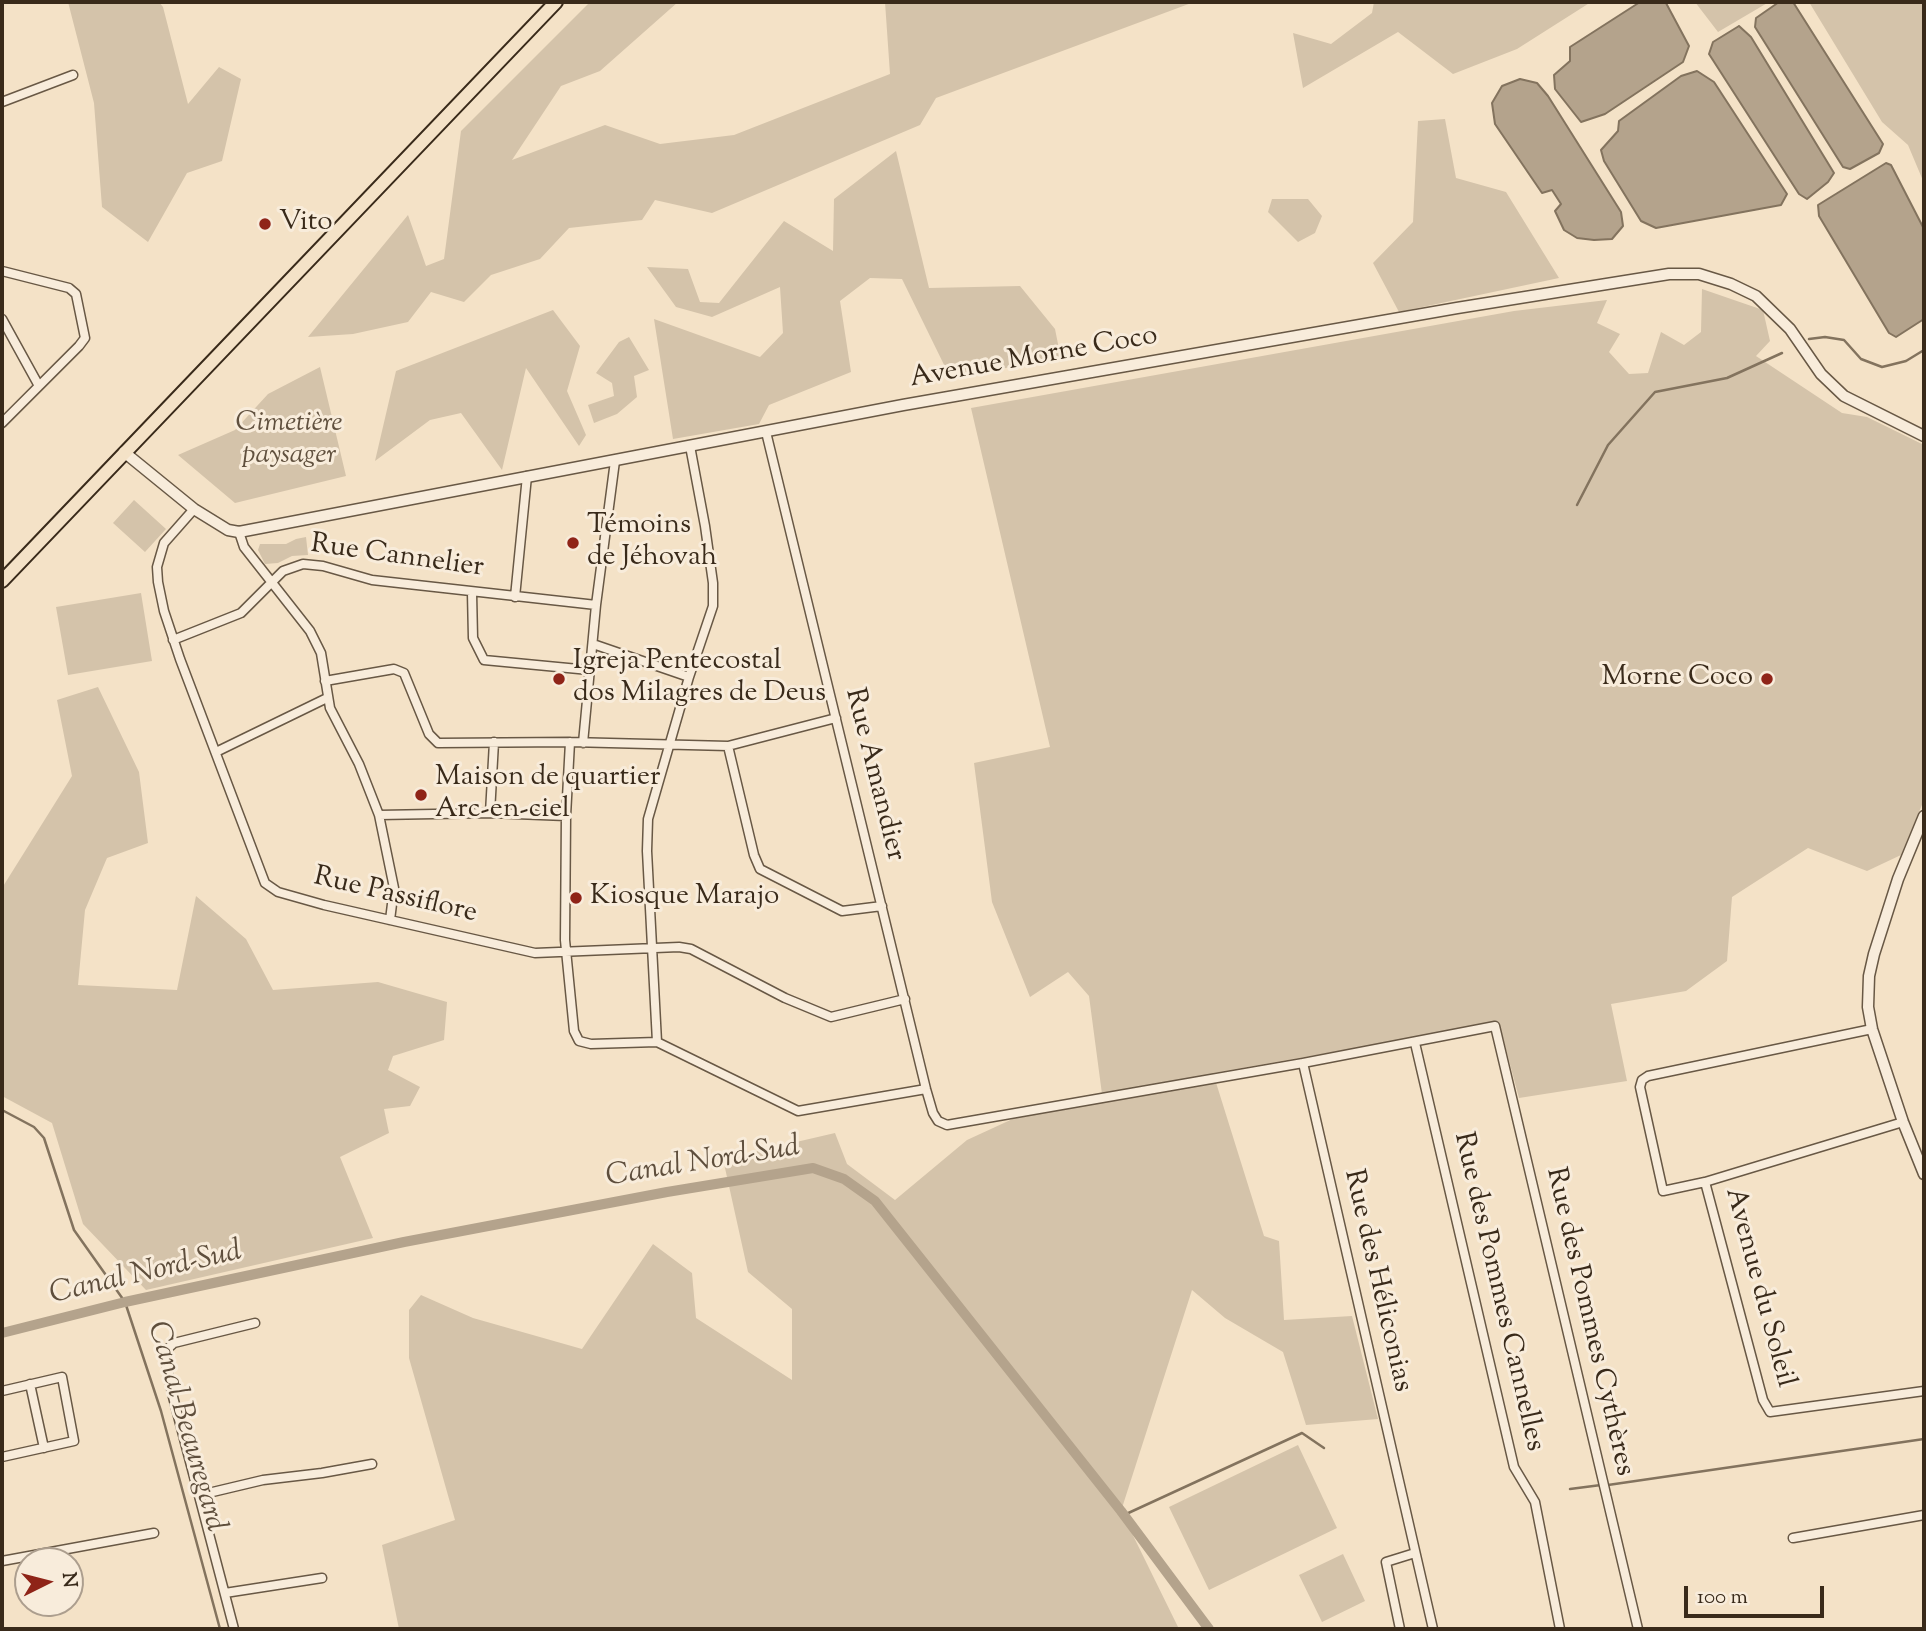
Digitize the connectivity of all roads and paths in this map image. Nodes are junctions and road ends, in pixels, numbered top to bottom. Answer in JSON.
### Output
{"nodes":[{"id":1,"x":556,"y":2,"type":"edge"},
{"id":2,"x":73,"y":75,"type":"dead end"},
{"id":3,"x":2,"y":102,"type":"edge"},
{"id":4,"x":2,"y":271,"type":"edge"},
{"id":5,"x":2,"y":319,"type":"edge"},
{"id":6,"x":39,"y":386,"type":"junction"},
{"id":7,"x":2,"y":423,"type":"edge"},
{"id":8,"x":766,"y":432,"type":"junction"},
{"id":9,"x":1924,"y":436,"type":"edge"},
{"id":10,"x":690,"y":446,"type":"junction"},
{"id":11,"x":124,"y":452,"type":"junction"},
{"id":12,"x":615,"y":461,"type":"junction"},
{"id":13,"x":527,"y":476,"type":"junction"},
{"id":14,"x":194,"y":509,"type":"junction"},
{"id":15,"x":239,"y":532,"type":"junction"},
{"id":16,"x":2,"y":581,"type":"edge"},
{"id":17,"x":272,"y":581,"type":"junction"},
{"id":18,"x":472,"y":593,"type":"junction"},
{"id":19,"x":515,"y":597,"type":"junction"},
{"id":20,"x":596,"y":605,"type":"junction"},
{"id":21,"x":173,"y":640,"type":"junction"},
{"id":22,"x":593,"y":644,"type":"junction"},
{"id":23,"x":589,"y":670,"type":"junction"},
{"id":24,"x":689,"y":677,"type":"junction"},
{"id":25,"x":325,"y":681,"type":"junction"},
{"id":26,"x":327,"y":698,"type":"junction"},
{"id":27,"x":836,"y":718,"type":"junction"},
{"id":28,"x":494,"y":742,"type":"junction"},
{"id":29,"x":570,"y":742,"type":"junction"},
{"id":30,"x":583,"y":743,"type":"junction"},
{"id":31,"x":669,"y":746,"type":"junction"},
{"id":32,"x":728,"y":746,"type":"junction"},
{"id":33,"x":216,"y":752,"type":"junction"},
{"id":34,"x":490,"y":813,"type":"junction"},
{"id":35,"x":379,"y":815,"type":"junction"},
{"id":36,"x":566,"y":816,"type":"junction"},
{"id":37,"x":1924,"y":816,"type":"edge"},
{"id":38,"x":882,"y":906,"type":"junction"},
{"id":39,"x":390,"y":920,"type":"junction"},
{"id":40,"x":652,"y":948,"type":"junction"},
{"id":41,"x":566,"y":951,"type":"junction"},
{"id":42,"x":905,"y":999,"type":"junction"},
{"id":43,"x":1872,"y":1030,"type":"junction"},
{"id":44,"x":657,"y":1042,"type":"junction"},
{"id":45,"x":1415,"y":1043,"type":"junction"},
{"id":46,"x":1303,"y":1063,"type":"junction"},
{"id":47,"x":926,"y":1089,"type":"junction"},
{"id":48,"x":1903,"y":1122,"type":"junction"},
{"id":49,"x":1924,"y":1174,"type":"edge"},
{"id":50,"x":1705,"y":1182,"type":"junction"},
{"id":51,"x":255,"y":1323,"type":"dead end"},
{"id":52,"x":30,"y":1384,"type":"junction"},
{"id":53,"x":2,"y":1391,"type":"edge"},
{"id":54,"x":1924,"y":1391,"type":"edge"},
{"id":55,"x":44,"y":1448,"type":"junction"},
{"id":56,"x":2,"y":1457,"type":"edge"},
{"id":57,"x":372,"y":1464,"type":"dead end"},
{"id":58,"x":200,"y":1495,"type":"junction"},
{"id":59,"x":1924,"y":1515,"type":"edge"},
{"id":60,"x":154,"y":1533,"type":"dead end"},
{"id":61,"x":1793,"y":1538,"type":"dead end"},
{"id":62,"x":1416,"y":1553,"type":"junction"},
{"id":63,"x":2,"y":1561,"type":"edge"},
{"id":64,"x":322,"y":1578,"type":"dead end"},
{"id":65,"x":225,"y":1592,"type":"junction"},
{"id":66,"x":234,"y":1629,"type":"edge"},
{"id":67,"x":1400,"y":1629,"type":"edge"},
{"id":68,"x":1433,"y":1629,"type":"edge"},
{"id":69,"x":1560,"y":1629,"type":"edge"},
{"id":70,"x":1637,"y":1629,"type":"edge"}],
"edges":[{"from":1,"to":11,"type":"main road"},
{"from":2,"to":3,"type":"street"},
{"from":4,"to":6,"type":"street"},
{"from":5,"to":6,"type":"street"},
{"from":6,"to":7,"type":"street"},
{"from":8,"to":9,"type":"street","name":"Avenue Morne Coco"},
{"from":8,"to":10,"type":"street","name":"Avenue Morne Coco"},
{"from":8,"to":27,"type":"street","name":"Rue Amandier"},
{"from":10,"to":12,"type":"street","name":"Avenue Morne Coco"},
{"from":10,"to":24,"type":"street"},
{"from":11,"to":14,"type":"street"},
{"from":11,"to":16,"type":"main road"},
{"from":12,"to":13,"type":"street","name":"Avenue Morne Coco"},
{"from":12,"to":20,"type":"street"},
{"from":13,"to":15,"type":"street","name":"Avenue Morne Coco"},
{"from":13,"to":19,"type":"street"},
{"from":14,"to":15,"type":"street"},
{"from":14,"to":21,"type":"street","name":"Rue Passiflore"},
{"from":15,"to":17,"type":"street"},
{"from":17,"to":18,"type":"street","name":"Rue Cannelier"},
{"from":17,"to":21,"type":"street","name":"Rue Cannelier"},
{"from":17,"to":25,"type":"street"},
{"from":18,"to":19,"type":"street","name":"Rue Cannelier"},
{"from":18,"to":23,"type":"street"},
{"from":19,"to":20,"type":"street","name":"Rue Cannelier"},
{"from":20,"to":22,"type":"street"},
{"from":21,"to":33,"type":"street","name":"Rue Passiflore"},
{"from":22,"to":23,"type":"street"},
{"from":22,"to":24,"type":"street"},
{"from":23,"to":30,"type":"street"},
{"from":24,"to":31,"type":"street"},
{"from":25,"to":26,"type":"street"},
{"from":25,"to":28,"type":"street"},
{"from":26,"to":33,"type":"street"},
{"from":26,"to":35,"type":"street"},
{"from":27,"to":32,"type":"street"},
{"from":27,"to":38,"type":"street","name":"Rue Amandier"},
{"from":28,"to":29,"type":"street"},
{"from":28,"to":34,"type":"street"},
{"from":29,"to":30,"type":"street"},
{"from":29,"to":36,"type":"street"},
{"from":30,"to":31,"type":"street"},
{"from":31,"to":32,"type":"street"},
{"from":31,"to":40,"type":"street"},
{"from":32,"to":38,"type":"street"},
{"from":33,"to":39,"type":"street","name":"Rue Passiflore"},
{"from":34,"to":35,"type":"street"},
{"from":34,"to":36,"type":"street"},
{"from":35,"to":39,"type":"street"},
{"from":36,"to":41,"type":"street"},
{"from":37,"to":43,"type":"street"},
{"from":38,"to":42,"type":"street","name":"Rue Amandier"},
{"from":39,"to":41,"type":"street","name":"Rue Passiflore"},
{"from":40,"to":41,"type":"street","name":"Rue Passiflore"},
{"from":40,"to":42,"type":"street","name":"Rue Passiflore"},
{"from":40,"to":44,"type":"street"},
{"from":41,"to":44,"type":"street"},
{"from":42,"to":47,"type":"street","name":"Rue Amandier"},
{"from":43,"to":48,"type":"street"},
{"from":43,"to":50,"type":"street"},
{"from":44,"to":47,"type":"street"},
{"from":45,"to":46,"type":"street"},
{"from":45,"to":69,"type":"street","name":"Rue des Pommes Cannelles"},
{"from":45,"to":70,"type":"street","name":"Rue des Pommes Cythères"},
{"from":46,"to":47,"type":"street","name":"Rue Amandier"},
{"from":46,"to":62,"type":"street","name":"Rue des Héliconias"},
{"from":48,"to":49,"type":"street"},
{"from":48,"to":50,"type":"street","name":"Avenue du Soleil"},
{"from":50,"to":54,"type":"street","name":"Avenue du Soleil"},
{"from":51,"to":58,"type":"street"},
{"from":52,"to":53,"type":"street"},
{"from":52,"to":55,"type":"street"},
{"from":52,"to":55,"type":"street"},
{"from":55,"to":56,"type":"street"},
{"from":57,"to":58,"type":"street"},
{"from":58,"to":65,"type":"street"},
{"from":59,"to":61,"type":"street"},
{"from":60,"to":63,"type":"street"},
{"from":62,"to":67,"type":"street"},
{"from":62,"to":68,"type":"street","name":"Rue des Héliconias"},
{"from":64,"to":65,"type":"street"},
{"from":65,"to":66,"type":"street"}]}
